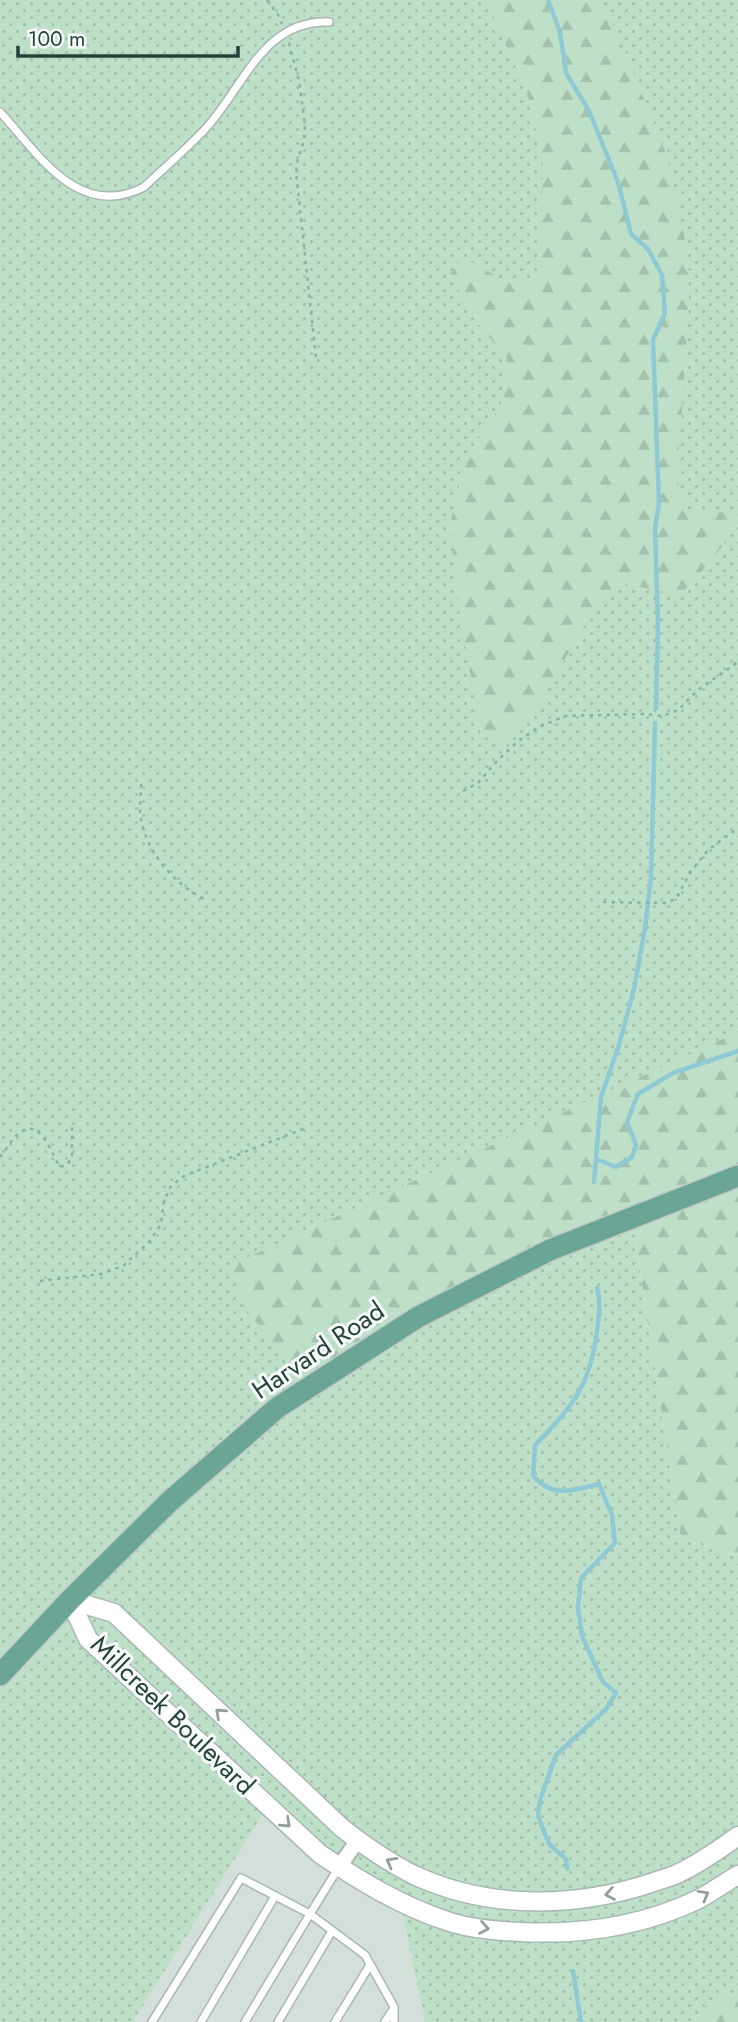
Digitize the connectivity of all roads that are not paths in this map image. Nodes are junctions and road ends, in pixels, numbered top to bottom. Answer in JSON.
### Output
{"nodes":[{"id":1,"x":329,"y":22,"type":"dead end"},
{"id":2,"x":0,"y":112,"type":"edge"},
{"id":3,"x":738,"y":1176,"type":"edge"},
{"id":4,"x":70,"y":1600,"type":"junction"},
{"id":5,"x":0,"y":1675,"type":"edge"},
{"id":6,"x":738,"y":1836,"type":"edge"},
{"id":7,"x":358,"y":1840,"type":"junction"},
{"id":8,"x":339,"y":1867,"type":"junction"},
{"id":9,"x":738,"y":1875,"type":"edge"},
{"id":10,"x":275,"y":1896,"type":"junction"},
{"id":11,"x":310,"y":1914,"type":"junction"},
{"id":12,"x":332,"y":1931,"type":"junction"},
{"id":13,"x":370,"y":1965,"type":"junction"},
{"id":14,"x":394,"y":2007,"type":"junction"},
{"id":15,"x":152,"y":2022,"type":"edge"},
{"id":16,"x":201,"y":2022,"type":"edge"},
{"id":17,"x":245,"y":2022,"type":"edge"},
{"id":18,"x":278,"y":2022,"type":"edge"},
{"id":19,"x":335,"y":2022,"type":"edge"},
{"id":20,"x":385,"y":2022,"type":"edge"},
{"id":21,"x":394,"y":2022,"type":"edge"}],
"edges":[{"from":1,"to":2,"type":"lane"},
{"from":3,"to":4,"type":"main road","name":"Harvard Road"},
{"from":4,"to":5,"type":"main road","name":"Harvard Road"},
{"from":7,"to":4,"type":"street","name":"Millcreek Boulevard","one_way":true},
{"from":4,"to":8,"type":"street","name":"Millcreek Boulevard","one_way":true},
{"from":6,"to":7,"type":"street","name":"Millcreek Boulevard","one_way":true},
{"from":7,"to":8,"type":"street"},
{"from":8,"to":9,"type":"street","name":"Millcreek Boulevard","one_way":true},
{"from":8,"to":11,"type":"lane"},
{"from":10,"to":11,"type":"lane"},
{"from":10,"to":15,"type":"lane"},
{"from":10,"to":16,"type":"lane"},
{"from":11,"to":12,"type":"lane"},
{"from":11,"to":17,"type":"lane"},
{"from":12,"to":13,"type":"lane"},
{"from":12,"to":18,"type":"lane"},
{"from":13,"to":14,"type":"lane"},
{"from":13,"to":19,"type":"lane"},
{"from":14,"to":20,"type":"lane"},
{"from":14,"to":21,"type":"lane"}]}
